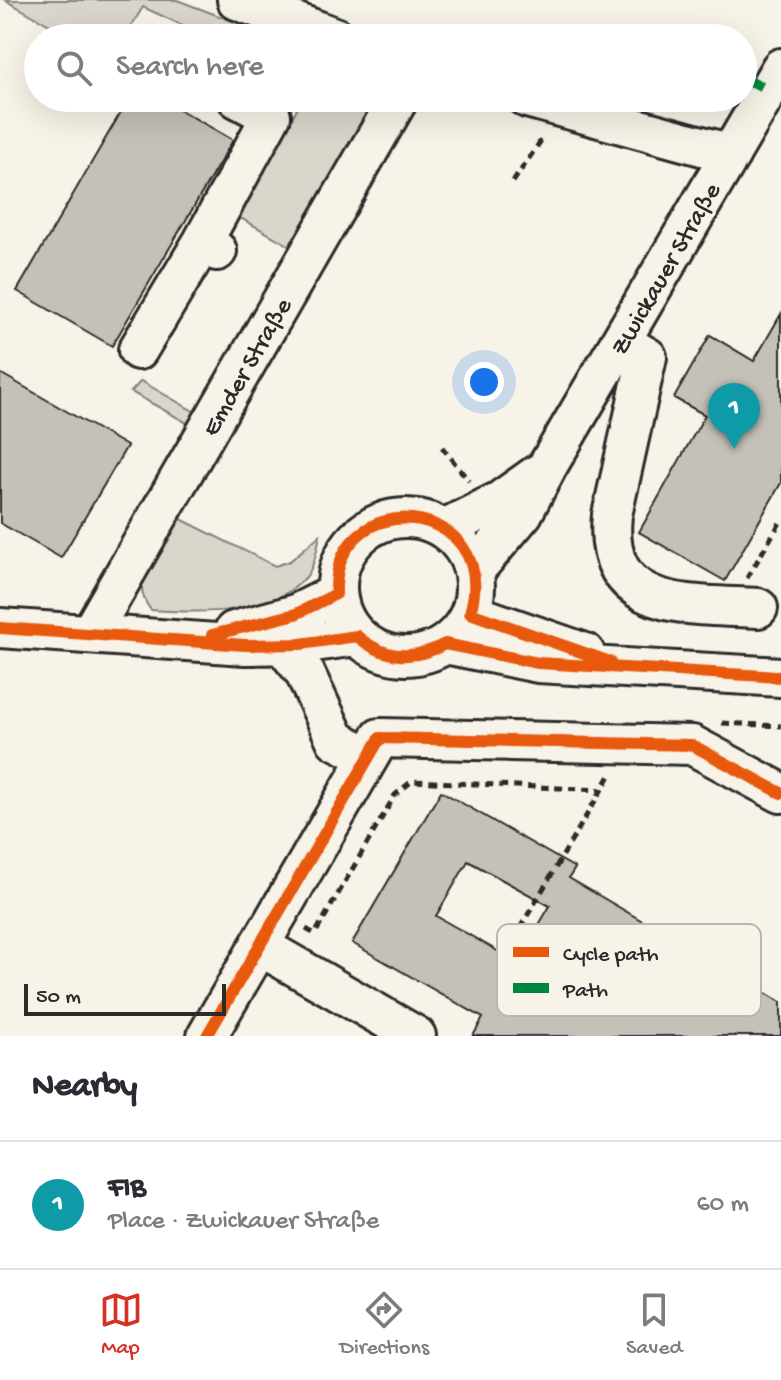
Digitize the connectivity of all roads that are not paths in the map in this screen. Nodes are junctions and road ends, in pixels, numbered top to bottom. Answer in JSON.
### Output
{"nodes":[{"id":1,"x":237,"y":0,"type":"edge"},
{"id":2,"x":300,"y":24,"type":"edge"},
{"id":3,"x":781,"y":68,"type":"edge"},
{"id":4,"x":757,"y":109,"type":"edge"},
{"id":5,"x":263,"y":112,"type":"edge"},
{"id":6,"x":391,"y":112,"type":"edge"},
{"id":7,"x":577,"y":112,"type":"edge"},
{"id":8,"x":755,"y":112,"type":"edge"},
{"id":9,"x":731,"y":154,"type":"junction"},
{"id":10,"x":621,"y":342,"type":"junction"},
{"id":11,"x":138,"y":350,"type":"dead end"},
{"id":12,"x":547,"y":467,"type":"junction"},
{"id":13,"x":444,"y":529,"type":"junction"},
{"id":14,"x":474,"y":571,"type":"junction"},
{"id":15,"x":336,"y":594,"type":"junction"},
{"id":16,"x":758,"y":608,"type":"dead end"},
{"id":17,"x":470,"y":613,"type":"junction"},
{"id":18,"x":0,"y":628,"type":"edge"},
{"id":19,"x":90,"y":634,"type":"junction"},
{"id":20,"x":357,"y":636,"type":"junction"},
{"id":21,"x":186,"y":640,"type":"junction"},
{"id":22,"x":282,"y":644,"type":"junction"},
{"id":23,"x":445,"y":644,"type":"junction"},
{"id":24,"x":629,"y":668,"type":"junction"},
{"id":25,"x":781,"y":677,"type":"edge"},
{"id":26,"x":369,"y":757,"type":"junction"},
{"id":27,"x":781,"y":793,"type":"edge"},
{"id":28,"x":260,"y":946,"type":"junction"},
{"id":29,"x":207,"y":1036,"type":"edge"},
{"id":30,"x":416,"y":1036,"type":"edge"}],
"edges":[{"from":1,"to":2,"type":"street"},
{"from":3,"to":4,"type":"street","name":"Zwickauer Straße"},
{"from":5,"to":11,"type":"street"},
{"from":6,"to":19,"type":"street","name":"Emder Straße"},
{"from":7,"to":9,"type":"street"},
{"from":8,"to":9,"type":"street","name":"Zwickauer Straße"},
{"from":9,"to":10,"type":"street","name":"Zwickauer Straße"},
{"from":10,"to":12,"type":"street","name":"Zwickauer Straße"},
{"from":10,"to":16,"type":"street"},
{"from":12,"to":13,"type":"street","name":"Zwickauer Straße"},
{"from":12,"to":14,"type":"street","name":"Zwickauer Straße"},
{"from":13,"to":14,"type":"street"},
{"from":13,"to":15,"type":"street"},
{"from":14,"to":17,"type":"street"},
{"from":15,"to":20,"type":"street"},
{"from":15,"to":21,"type":"street"},
{"from":17,"to":23,"type":"street"},
{"from":17,"to":24,"type":"street"},
{"from":18,"to":19,"type":"street"},
{"from":19,"to":21,"type":"street"},
{"from":20,"to":22,"type":"street"},
{"from":20,"to":23,"type":"street"},
{"from":21,"to":22,"type":"street"},
{"from":22,"to":26,"type":"street"},
{"from":23,"to":24,"type":"street"},
{"from":24,"to":25,"type":"street"},
{"from":26,"to":27,"type":"street"},
{"from":26,"to":28,"type":"street"},
{"from":28,"to":29,"type":"street"},
{"from":28,"to":30,"type":"street"}]}
